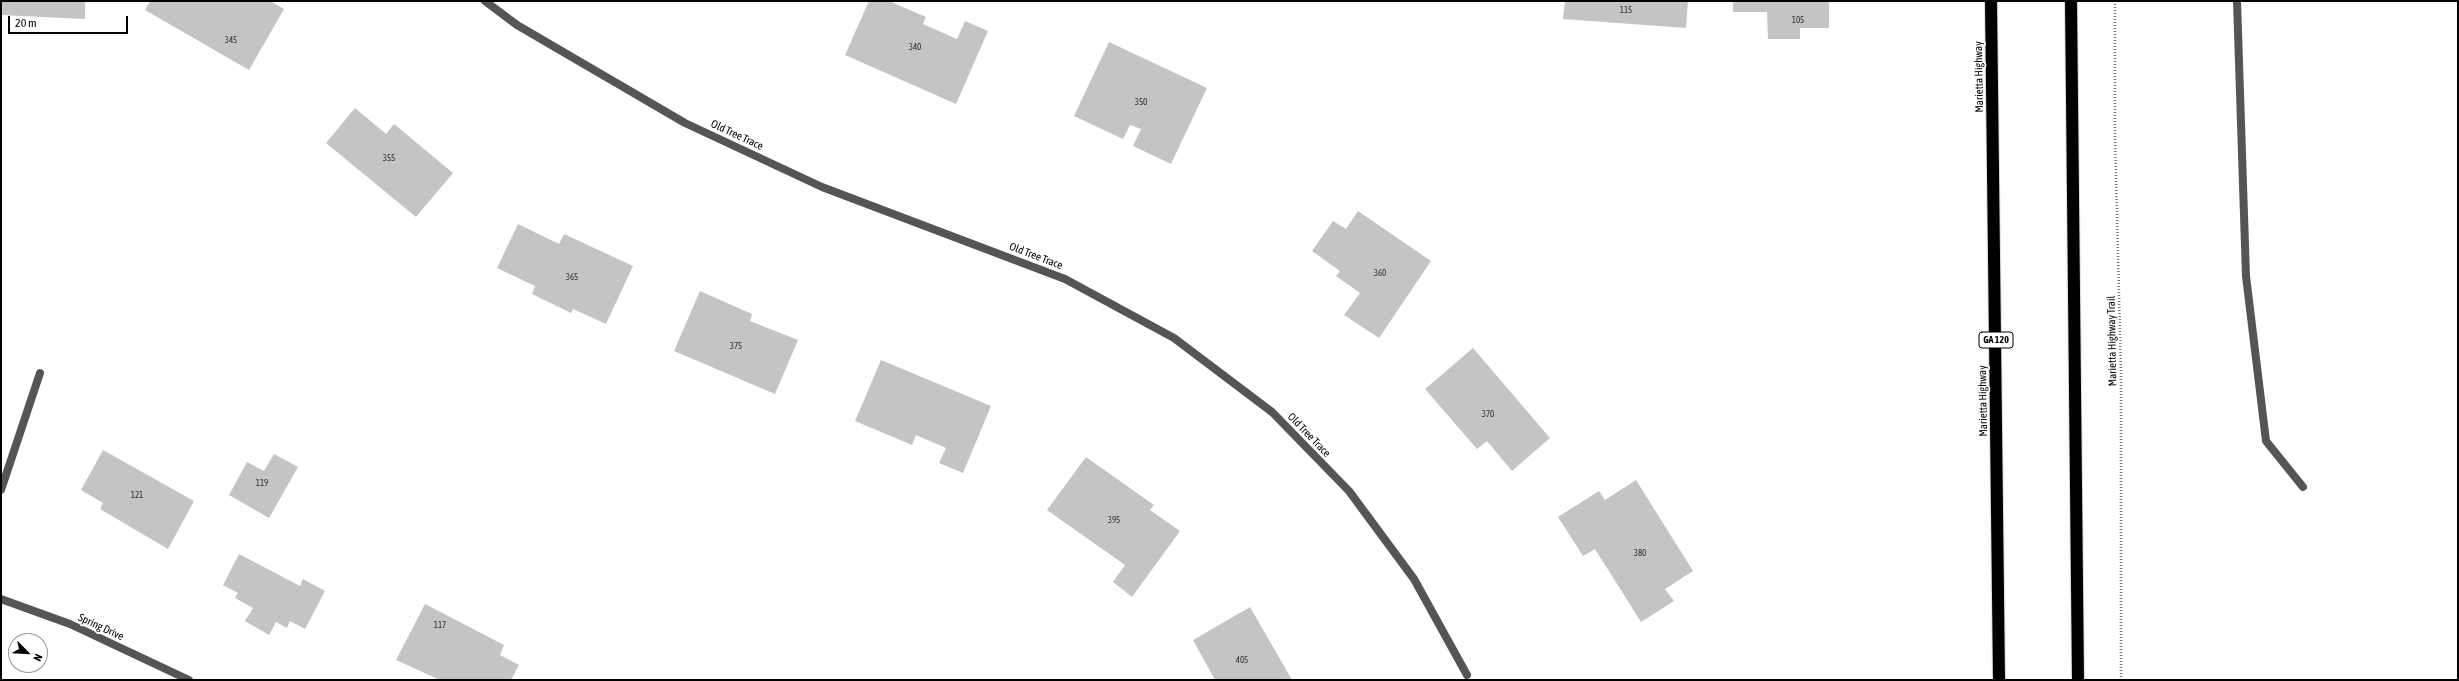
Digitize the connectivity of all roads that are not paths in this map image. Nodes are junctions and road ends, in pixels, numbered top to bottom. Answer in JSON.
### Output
{"nodes":[{"id":1,"x":484,"y":1,"type":"edge"},
{"id":2,"x":1991,"y":1,"type":"edge"},
{"id":3,"x":2071,"y":1,"type":"edge"},
{"id":4,"x":2237,"y":1,"type":"edge"},
{"id":5,"x":40,"y":373,"type":"dead end"},
{"id":6,"x":2303,"y":487,"type":"dead end"},
{"id":7,"x":1,"y":490,"type":"edge"},
{"id":8,"x":1,"y":599,"type":"edge"},
{"id":9,"x":1467,"y":676,"type":"dead end"},
{"id":10,"x":188,"y":680,"type":"edge"},
{"id":11,"x":1999,"y":680,"type":"edge"},
{"id":12,"x":2078,"y":680,"type":"edge"}],
"edges":[{"from":1,"to":9,"type":"street","name":"Old Tree Trace"},
{"from":2,"to":11,"type":"highway","name":"Marietta Highway","number":"GA 120"},
{"from":3,"to":12,"type":"highway"},
{"from":4,"to":6,"type":"street"},
{"from":5,"to":7,"type":"street"},
{"from":8,"to":10,"type":"street","name":"Spring Drive"}]}
